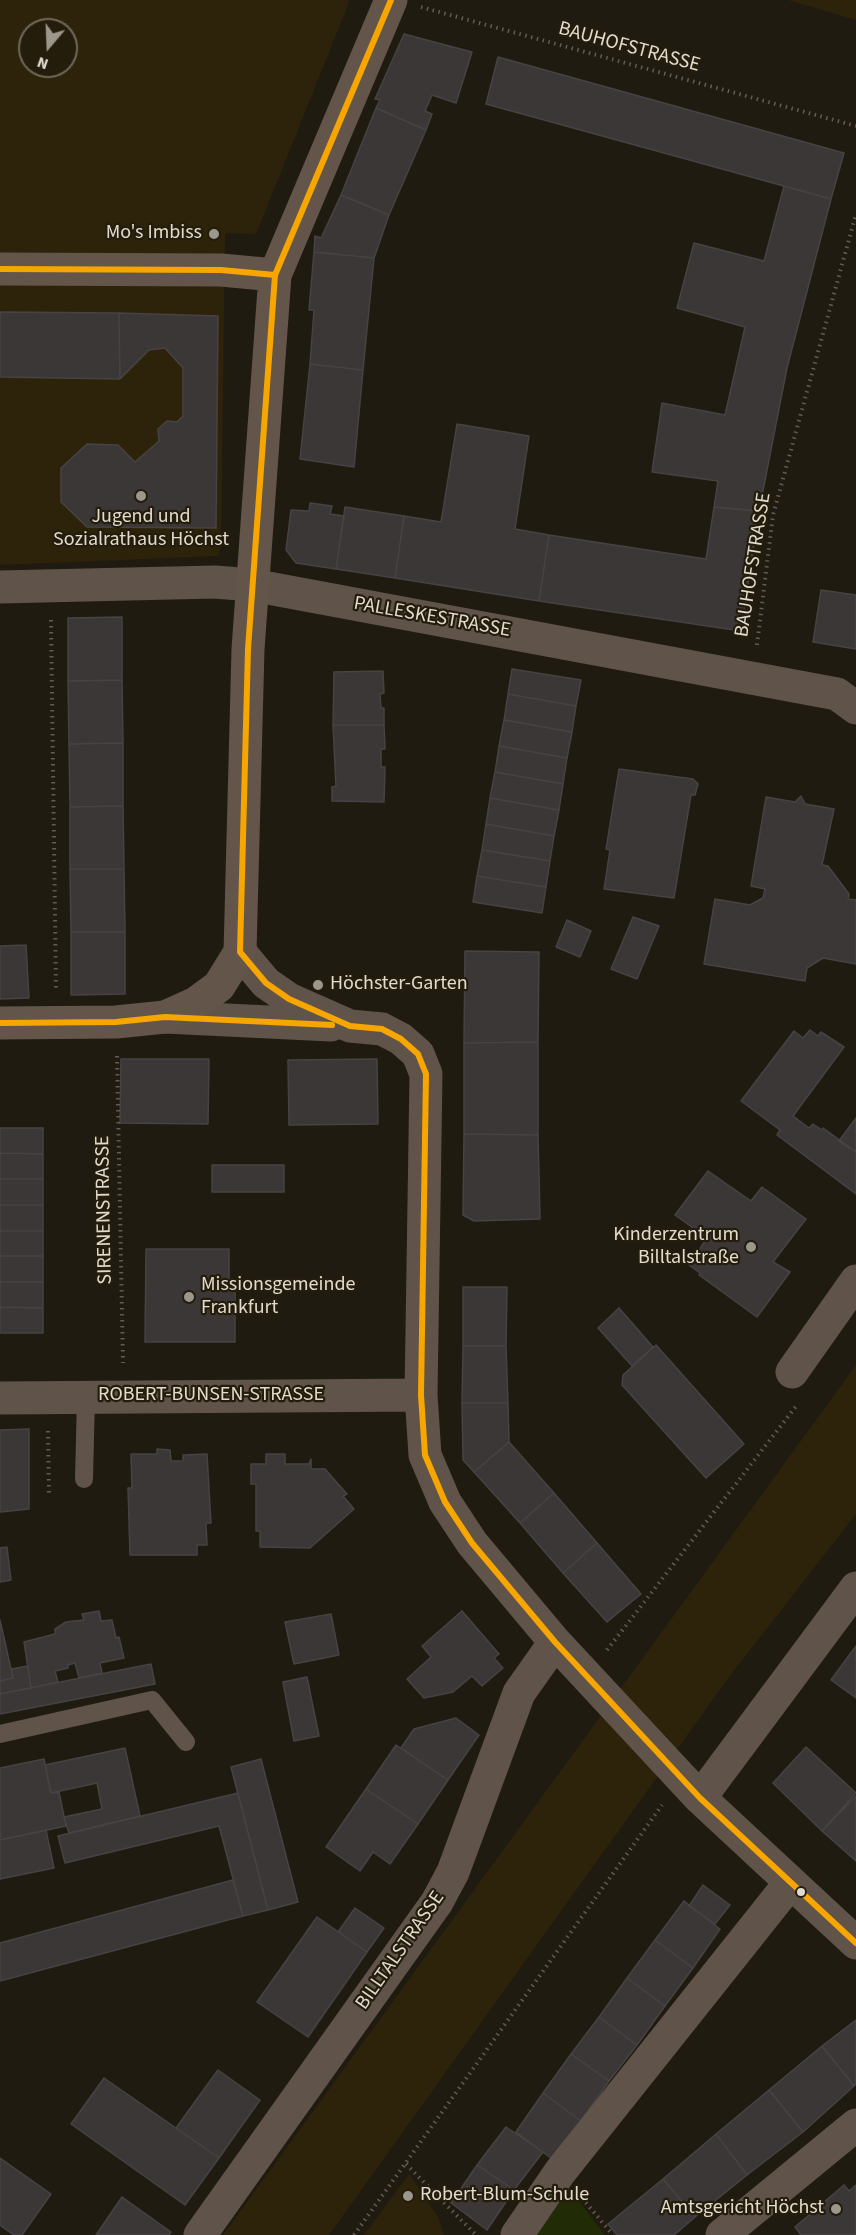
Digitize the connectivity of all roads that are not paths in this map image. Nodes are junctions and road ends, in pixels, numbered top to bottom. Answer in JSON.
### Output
{"nodes":[{"id":1,"x":404,"y":3,"type":"edge"},
{"id":2,"x":0,"y":269,"type":"edge"},
{"id":3,"x":275,"y":275,"type":"junction"},
{"id":4,"x":252,"y":585,"type":"junction"},
{"id":5,"x":0,"y":587,"type":"edge"},
{"id":6,"x":856,"y":708,"type":"edge"},
{"id":7,"x":240,"y":952,"type":"junction"},
{"id":8,"x":165,"y":1017,"type":"junction"},
{"id":9,"x":0,"y":1023,"type":"edge"},
{"id":10,"x":350,"y":1026,"type":"junction"},
{"id":11,"x":856,"y":1281,"type":"edge"},
{"id":12,"x":792,"y":1372,"type":"road end"},
{"id":13,"x":421,"y":1395,"type":"junction"},
{"id":14,"x":86,"y":1397,"type":"junction"},
{"id":15,"x":0,"y":1398,"type":"edge"},
{"id":16,"x":84,"y":1479,"type":"dead end"},
{"id":17,"x":856,"y":1588,"type":"edge"},
{"id":18,"x":555,"y":1642,"type":"junction"},
{"id":19,"x":0,"y":1734,"type":"edge"},
{"id":20,"x":186,"y":1742,"type":"dead end"},
{"id":21,"x":700,"y":1798,"type":"junction"},
{"id":22,"x":790,"y":1883,"type":"junction"},
{"id":23,"x":856,"y":1943,"type":"edge"},
{"id":24,"x":856,"y":2125,"type":"edge"},
{"id":25,"x":200,"y":2235,"type":"edge"},
{"id":26,"x":517,"y":2235,"type":"edge"},
{"id":27,"x":722,"y":2235,"type":"edge"}],
"edges":[{"from":1,"to":3,"type":"main road"},
{"from":2,"to":3,"type":"main road"},
{"from":3,"to":4,"type":"main road"},
{"from":4,"to":5,"type":"street","name":"PALLESKESTRASSE"},
{"from":4,"to":6,"type":"street","name":"PALLESKESTRASSE"},
{"from":4,"to":7,"type":"main road"},
{"from":7,"to":8,"type":"main road"},
{"from":7,"to":10,"type":"street"},
{"from":8,"to":9,"type":"main road"},
{"from":8,"to":10,"type":"street"},
{"from":10,"to":13,"type":"street"},
{"from":11,"to":12,"type":"street"},
{"from":13,"to":14,"type":"street","name":"ROBERT-BUNSEN-STRASSE"},
{"from":13,"to":18,"type":"street"},
{"from":14,"to":15,"type":"street","name":"ROBERT-BUNSEN-STRASSE"},
{"from":14,"to":16,"type":"lane"},
{"from":17,"to":21,"type":"street"},
{"from":18,"to":21,"type":"street"},
{"from":18,"to":25,"type":"street","name":"BILLTALSTRASSE"},
{"from":19,"to":20,"type":"lane"},
{"from":21,"to":22,"type":"street"},
{"from":22,"to":23,"type":"street"},
{"from":22,"to":26,"type":"street"},
{"from":24,"to":27,"type":"street"}]}
